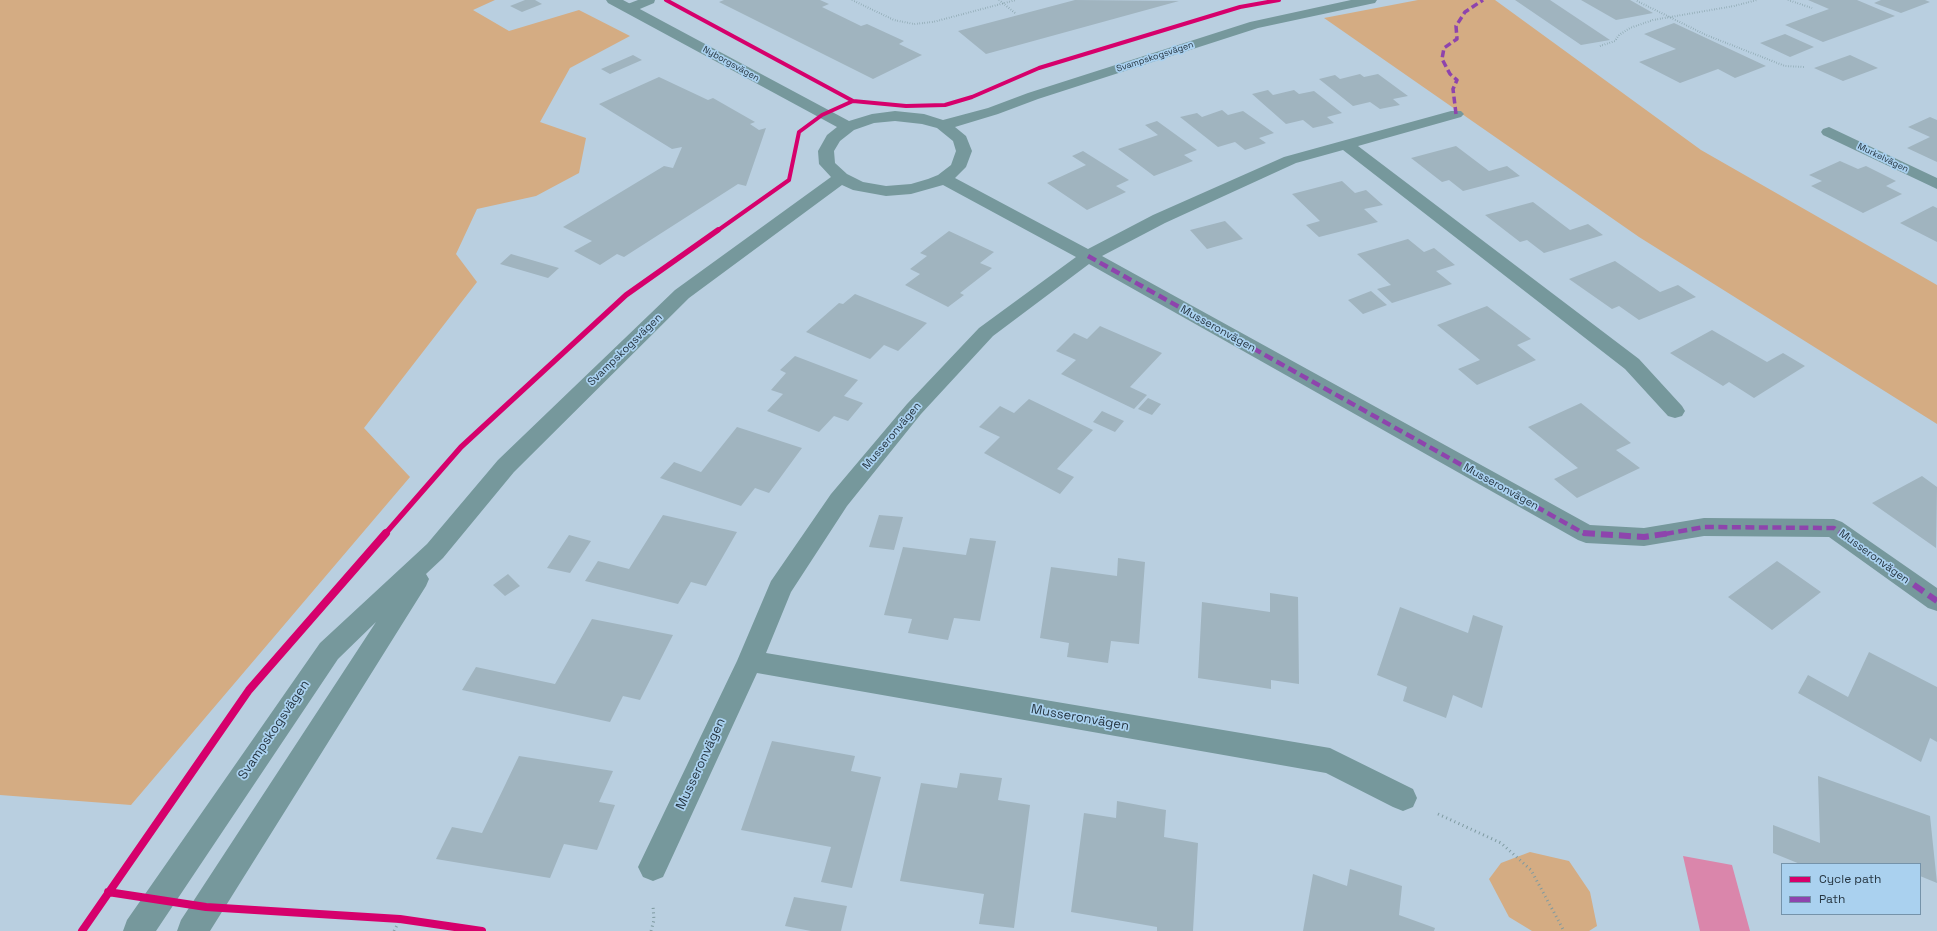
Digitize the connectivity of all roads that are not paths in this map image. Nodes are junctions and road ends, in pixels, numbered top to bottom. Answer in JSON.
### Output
{"nodes":[{"id":1,"x":613,"y":0,"type":"edge"},
{"id":2,"x":649,"y":0,"type":"edge"},
{"id":3,"x":1370,"y":0,"type":"edge"},
{"id":4,"x":630,"y":8,"type":"junction"},
{"id":5,"x":1456,"y":114,"type":"dead end"},
{"id":6,"x":943,"y":125,"type":"junction"},
{"id":7,"x":848,"y":128,"type":"junction"},
{"id":8,"x":1829,"y":132,"type":"dead end"},
{"id":9,"x":1345,"y":144,"type":"junction"},
{"id":10,"x":840,"y":178,"type":"junction"},
{"id":11,"x":944,"y":179,"type":"junction"},
{"id":12,"x":1937,"y":184,"type":"edge"},
{"id":13,"x":1088,"y":256,"type":"junction"},
{"id":14,"x":1675,"y":410,"type":"dead end"},
{"id":15,"x":435,"y":551,"type":"junction"},
{"id":16,"x":1937,"y":601,"type":"edge"},
{"id":17,"x":750,"y":661,"type":"junction"},
{"id":18,"x":1403,"y":798,"type":"road end"},
{"id":19,"x":653,"y":868,"type":"dead end"},
{"id":20,"x":138,"y":931,"type":"edge"},
{"id":21,"x":192,"y":931,"type":"edge"}],
"edges":[{"from":1,"to":4,"type":"street","name":"Nyborgsvägen"},
{"from":2,"to":4,"type":"lane"},
{"from":3,"to":6,"type":"street","name":"Svampskogsvägen"},
{"from":4,"to":7,"type":"street","name":"Nyborgsvägen"},
{"from":5,"to":9,"type":"street","name":"Musseronvägen"},
{"from":6,"to":7,"type":"street"},
{"from":6,"to":11,"type":"street"},
{"from":7,"to":10,"type":"street"},
{"from":8,"to":12,"type":"street","name":"Murkelvägen"},
{"from":9,"to":13,"type":"street","name":"Musseronvägen"},
{"from":9,"to":14,"type":"street"},
{"from":10,"to":11,"type":"street"},
{"from":10,"to":15,"type":"street","name":"Svampskogsvägen"},
{"from":11,"to":13,"type":"street","name":"Musseronvägen"},
{"from":13,"to":16,"type":"street","name":"Musseronvägen"},
{"from":13,"to":17,"type":"street","name":"Musseronvägen"},
{"from":15,"to":20,"type":"street","name":"Svampskogsvägen"},
{"from":15,"to":21,"type":"street","name":"Svampskogsvägen"},
{"from":17,"to":18,"type":"street","name":"Musseronvägen"},
{"from":17,"to":19,"type":"street","name":"Musseronvägen"}]}
